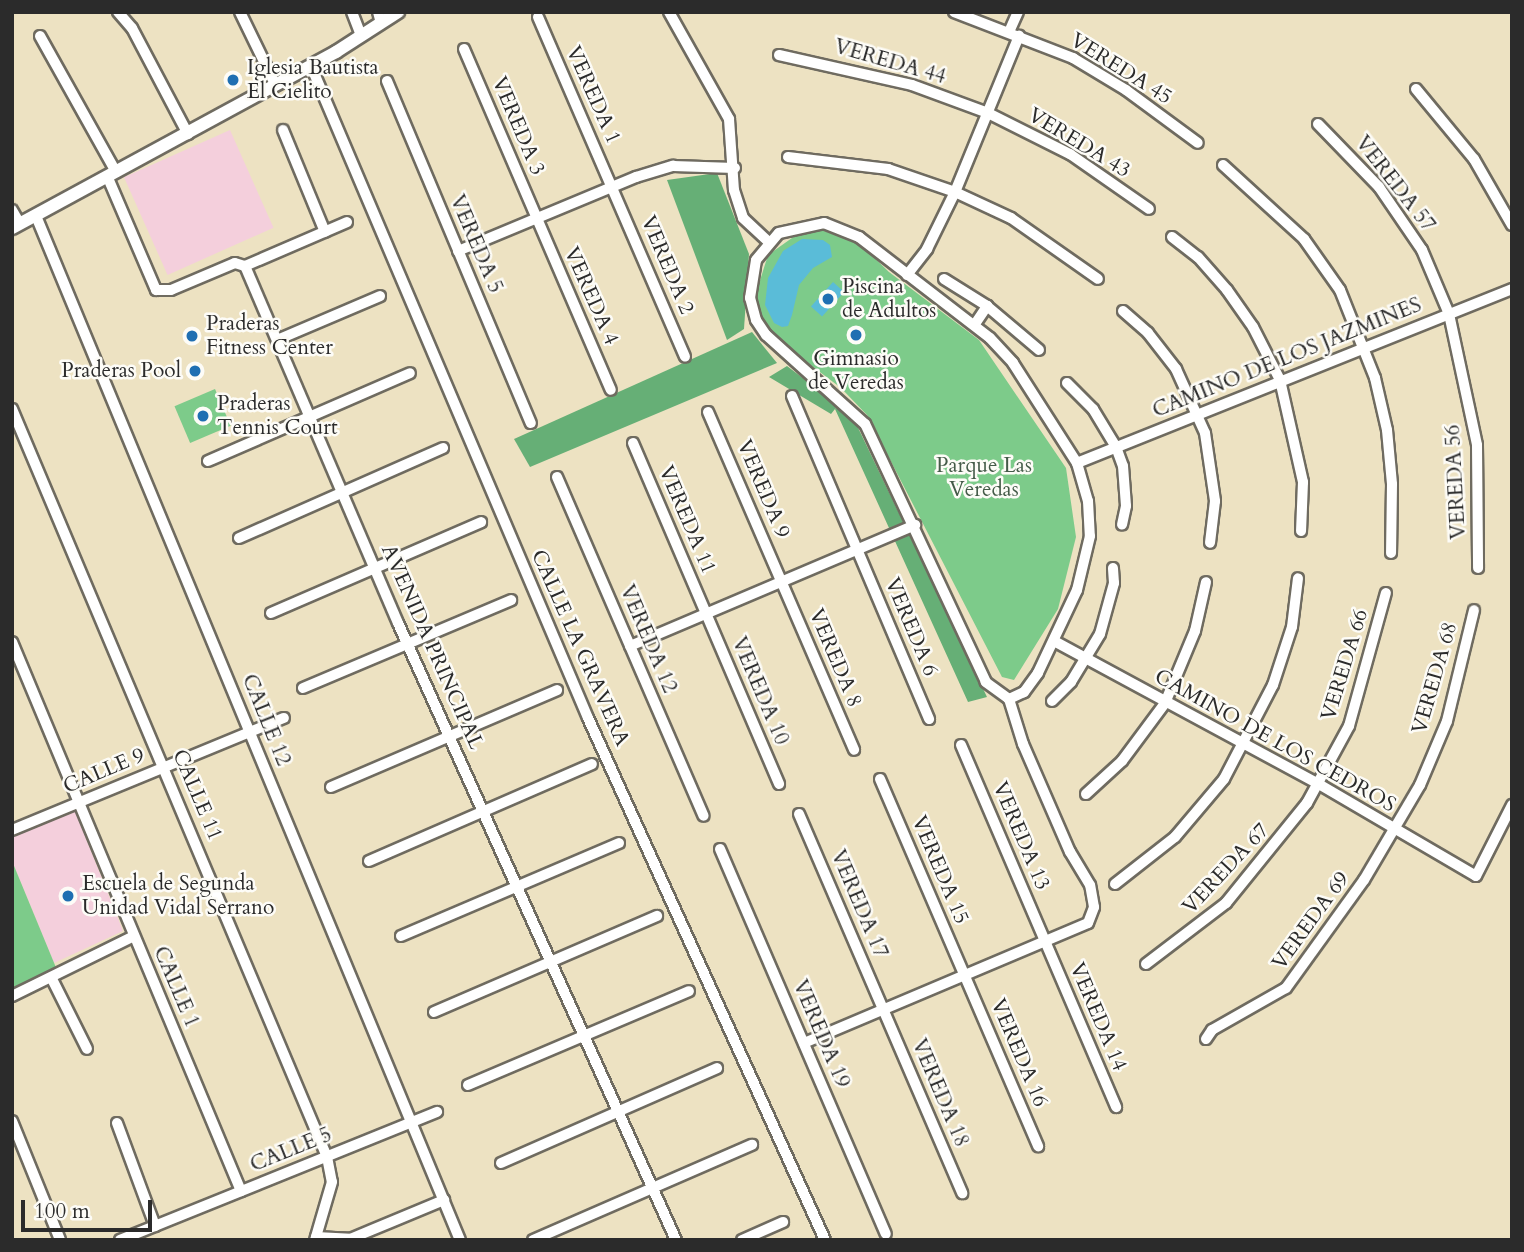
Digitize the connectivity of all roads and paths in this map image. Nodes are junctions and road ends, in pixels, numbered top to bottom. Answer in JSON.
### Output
{"nodes":[{"id":1,"x":118,"y":12,"type":"edge"},
{"id":2,"x":240,"y":12,"type":"edge"},
{"id":3,"x":352,"y":12,"type":"edge"},
{"id":4,"x":398,"y":12,"type":"edge"},
{"id":5,"x":668,"y":12,"type":"edge"},
{"id":6,"x":954,"y":12,"type":"edge"},
{"id":7,"x":1018,"y":12,"type":"edge"},
{"id":8,"x":538,"y":17,"type":"dead end"},
{"id":9,"x":379,"y":18,"type":"edge"},
{"id":10,"x":1014,"y":34,"type":"junction"},
{"id":11,"x":40,"y":36,"type":"dead end"},
{"id":12,"x":361,"y":36,"type":"junction"},
{"id":13,"x":464,"y":49,"type":"dead end"},
{"id":14,"x":779,"y":55,"type":"dead end"},
{"id":15,"x":311,"y":66,"type":"junction"},
{"id":16,"x":387,"y":81,"type":"dead end"},
{"id":17,"x":275,"y":84,"type":"junction"},
{"id":18,"x":1416,"y":89,"type":"dead end"},
{"id":19,"x":988,"y":113,"type":"junction"},
{"id":20,"x":1318,"y":124,"type":"dead end"},
{"id":21,"x":283,"y":130,"type":"dead end"},
{"id":22,"x":188,"y":134,"type":"junction"},
{"id":23,"x":1198,"y":143,"type":"dead end"},
{"id":24,"x":788,"y":157,"type":"dead end"},
{"id":25,"x":1223,"y":165,"type":"dead end"},
{"id":26,"x":735,"y":168,"type":"junction"},
{"id":27,"x":112,"y":175,"type":"junction"},
{"id":28,"x":612,"y":188,"type":"junction"},
{"id":29,"x":956,"y":192,"type":"junction"},
{"id":30,"x":1149,"y":209,"type":"dead end"},
{"id":31,"x":12,"y":210,"type":"edge"},
{"id":32,"x":36,"y":216,"type":"junction"},
{"id":33,"x":536,"y":218,"type":"junction"},
{"id":34,"x":347,"y":222,"type":"dead end"},
{"id":35,"x":1512,"y":225,"type":"edge"},
{"id":36,"x":16,"y":226,"type":"edge"},
{"id":37,"x":325,"y":232,"type":"junction"},
{"id":38,"x":1172,"y":237,"type":"dead end"},
{"id":39,"x":769,"y":242,"type":"junction"},
{"id":40,"x":458,"y":251,"type":"junction"},
{"id":41,"x":245,"y":266,"type":"junction"},
{"id":42,"x":907,"y":275,"type":"junction"},
{"id":43,"x":944,"y":279,"type":"dead end"},
{"id":44,"x":1098,"y":279,"type":"dead end"},
{"id":45,"x":1512,"y":289,"type":"edge"},
{"id":46,"x":380,"y":296,"type":"dead end"},
{"id":47,"x":986,"y":306,"type":"junction"},
{"id":48,"x":1123,"y":311,"type":"dead end"},
{"id":49,"x":1449,"y":314,"type":"junction"},
{"id":50,"x":975,"y":324,"type":"junction"},
{"id":51,"x":277,"y":340,"type":"junction"},
{"id":52,"x":1363,"y":348,"type":"junction"},
{"id":53,"x":1039,"y":350,"type":"dead end"},
{"id":54,"x":685,"y":357,"type":"dead end"},
{"id":55,"x":410,"y":373,"type":"dead end"},
{"id":56,"x":1280,"y":380,"type":"junction"},
{"id":57,"x":1067,"y":383,"type":"dead end"},
{"id":58,"x":611,"y":390,"type":"dead end"},
{"id":59,"x":792,"y":396,"type":"dead end"},
{"id":60,"x":12,"y":409,"type":"edge"},
{"id":61,"x":708,"y":412,"type":"dead end"},
{"id":62,"x":1198,"y":414,"type":"junction"},
{"id":63,"x":309,"y":416,"type":"junction"},
{"id":64,"x":531,"y":423,"type":"dead end"},
{"id":65,"x":632,"y":443,"type":"dead end"},
{"id":66,"x":443,"y":447,"type":"dead end"},
{"id":67,"x":1116,"y":447,"type":"junction"},
{"id":68,"x":208,"y":461,"type":"dead end"},
{"id":69,"x":1077,"y":463,"type":"junction"},
{"id":70,"x":557,"y":477,"type":"dead end"},
{"id":71,"x":343,"y":494,"type":"junction"},
{"id":72,"x":481,"y":522,"type":"dead end"},
{"id":73,"x":915,"y":525,"type":"junction"},
{"id":74,"x":1122,"y":525,"type":"dead end"},
{"id":75,"x":1301,"y":531,"type":"dead end"},
{"id":76,"x":239,"y":538,"type":"dead end"},
{"id":77,"x":1210,"y":543,"type":"dead end"},
{"id":78,"x":858,"y":550,"type":"junction"},
{"id":79,"x":1391,"y":553,"type":"dead end"},
{"id":80,"x":1113,"y":568,"type":"dead end"},
{"id":81,"x":1478,"y":568,"type":"dead end"},
{"id":82,"x":375,"y":569,"type":"junction"},
{"id":83,"x":1298,"y":578,"type":"dead end"},
{"id":84,"x":781,"y":582,"type":"junction"},
{"id":85,"x":1206,"y":582,"type":"dead end"},
{"id":86,"x":1386,"y":593,"type":"dead end"},
{"id":87,"x":511,"y":600,"type":"dead end"},
{"id":88,"x":1474,"y":610,"type":"dead end"},
{"id":89,"x":271,"y":613,"type":"dead end"},
{"id":90,"x":706,"y":614,"type":"junction"},
{"id":91,"x":1054,"y":641,"type":"junction"},
{"id":92,"x":12,"y":642,"type":"edge"},
{"id":93,"x":408,"y":643,"type":"junction"},
{"id":94,"x":630,"y":646,"type":"junction"},
{"id":95,"x":1087,"y":659,"type":"junction"},
{"id":96,"x":303,"y":688,"type":"dead end"},
{"id":97,"x":558,"y":690,"type":"dead end"},
{"id":98,"x":1009,"y":699,"type":"junction"},
{"id":99,"x":1052,"y":701,"type":"dead end"},
{"id":100,"x":1165,"y":703,"type":"junction"},
{"id":101,"x":284,"y":718,"type":"dead end"},
{"id":102,"x":929,"y":719,"type":"dead end"},
{"id":103,"x":250,"y":731,"type":"junction"},
{"id":104,"x":450,"y":736,"type":"junction"},
{"id":105,"x":961,"y":746,"type":"dead end"},
{"id":106,"x":1243,"y":746,"type":"junction"},
{"id":107,"x":854,"y":750,"type":"dead end"},
{"id":108,"x":592,"y":764,"type":"dead end"},
{"id":109,"x":164,"y":766,"type":"junction"},
{"id":110,"x":880,"y":779,"type":"dead end"},
{"id":111,"x":1317,"y":783,"type":"junction"},
{"id":112,"x":779,"y":784,"type":"dead end"},
{"id":113,"x":331,"y":787,"type":"dead end"},
{"id":114,"x":1086,"y":794,"type":"dead end"},
{"id":115,"x":79,"y":803,"type":"junction"},
{"id":116,"x":1512,"y":805,"type":"edge"},
{"id":117,"x":484,"y":809,"type":"junction"},
{"id":118,"x":799,"y":814,"type":"dead end"},
{"id":119,"x":704,"y":816,"type":"dead end"},
{"id":120,"x":12,"y":830,"type":"edge"},
{"id":121,"x":1395,"y":830,"type":"junction"},
{"id":122,"x":619,"y":843,"type":"dead end"},
{"id":123,"x":720,"y":849,"type":"dead end"},
{"id":124,"x":369,"y":860,"type":"dead end"},
{"id":125,"x":1115,"y":884,"type":"dead end"},
{"id":126,"x":518,"y":885,"type":"junction"},
{"id":127,"x":657,"y":916,"type":"dead end"},
{"id":128,"x":134,"y":936,"type":"junction"},
{"id":129,"x":401,"y":936,"type":"dead end"},
{"id":130,"x":1045,"y":941,"type":"junction"},
{"id":131,"x":552,"y":960,"type":"junction"},
{"id":132,"x":1146,"y":964,"type":"dead end"},
{"id":133,"x":965,"y":976,"type":"junction"},
{"id":134,"x":52,"y":979,"type":"junction"},
{"id":135,"x":689,"y":991,"type":"dead end"},
{"id":136,"x":12,"y":996,"type":"edge"},
{"id":137,"x":883,"y":1009,"type":"junction"},
{"id":138,"x":435,"y":1012,"type":"dead end"},
{"id":139,"x":586,"y":1035,"type":"junction"},
{"id":140,"x":1206,"y":1039,"type":"dead end"},
{"id":141,"x":804,"y":1043,"type":"junction"},
{"id":142,"x":87,"y":1049,"type":"dead end"},
{"id":143,"x":717,"y":1068,"type":"dead end"},
{"id":144,"x":468,"y":1085,"type":"dead end"},
{"id":145,"x":1116,"y":1107,"type":"dead end"},
{"id":146,"x":620,"y":1110,"type":"junction"},
{"id":147,"x":437,"y":1112,"type":"dead end"},
{"id":148,"x":12,"y":1121,"type":"edge"},
{"id":149,"x":412,"y":1122,"type":"junction"},
{"id":150,"x":117,"y":1123,"type":"dead end"},
{"id":151,"x":752,"y":1145,"type":"dead end"},
{"id":152,"x":1038,"y":1146,"type":"dead end"},
{"id":153,"x":327,"y":1157,"type":"junction"},
{"id":154,"x":501,"y":1163,"type":"dead end"},
{"id":155,"x":653,"y":1186,"type":"junction"},
{"id":156,"x":241,"y":1191,"type":"junction"},
{"id":157,"x":962,"y":1192,"type":"dead end"},
{"id":158,"x":444,"y":1200,"type":"junction"},
{"id":159,"x":783,"y":1222,"type":"dead end"},
{"id":160,"x":155,"y":1226,"type":"junction"},
{"id":161,"x":886,"y":1234,"type":"dead end"},
{"id":162,"x":316,"y":1238,"type":"edge"},
{"id":163,"x":60,"y":1240,"type":"edge"},
{"id":164,"x":120,"y":1240,"type":"edge"},
{"id":165,"x":460,"y":1240,"type":"edge"},
{"id":166,"x":533,"y":1240,"type":"edge"},
{"id":167,"x":676,"y":1240,"type":"edge"},
{"id":168,"x":742,"y":1240,"type":"edge"},
{"id":169,"x":825,"y":1240,"type":"edge"}],
"edges":[{"from":1,"to":22,"type":"street"},
{"from":2,"to":17,"type":"street"},
{"from":3,"to":12,"type":"street"},
{"from":4,"to":9,"type":"street"},
{"from":5,"to":26,"type":"street"},
{"from":6,"to":10,"type":"street","name":"VEREDA 45"},
{"from":7,"to":10,"type":"street"},
{"from":8,"to":28,"type":"street","name":"VEREDA 1"},
{"from":9,"to":12,"type":"street"},
{"from":10,"to":19,"type":"street"},
{"from":10,"to":23,"type":"street","name":"VEREDA 45"},
{"from":11,"to":27,"type":"street"},
{"from":12,"to":15,"type":"street"},
{"from":13,"to":33,"type":"street","name":"VEREDA 3"},
{"from":14,"to":19,"type":"street","name":"VEREDA 44"},
{"from":15,"to":17,"type":"street"},
{"from":15,"to":169,"type":"street","name":"CALLE LA GRAVERA"},
{"from":16,"to":40,"type":"street","name":"VEREDA 5"},
{"from":17,"to":22,"type":"street"},
{"from":18,"to":35,"type":"street"},
{"from":19,"to":29,"type":"street"},
{"from":19,"to":30,"type":"street","name":"VEREDA 43"},
{"from":20,"to":49,"type":"street","name":"VEREDA 57"},
{"from":21,"to":37,"type":"street"},
{"from":22,"to":27,"type":"street"},
{"from":24,"to":29,"type":"street"},
{"from":25,"to":52,"type":"street"},
{"from":26,"to":28,"type":"street"},
{"from":26,"to":39,"type":"street"},
{"from":27,"to":32,"type":"street"},
{"from":27,"to":41,"type":"street"},
{"from":28,"to":33,"type":"street"},
{"from":28,"to":54,"type":"street","name":"VEREDA 2"},
{"from":29,"to":42,"type":"street"},
{"from":29,"to":44,"type":"street"},
{"from":31,"to":36,"type":"street"},
{"from":32,"to":36,"type":"street"},
{"from":32,"to":103,"type":"street","name":"CALLE 12"},
{"from":33,"to":40,"type":"street"},
{"from":33,"to":58,"type":"street","name":"VEREDA 4"},
{"from":34,"to":37,"type":"street"},
{"from":37,"to":41,"type":"street"},
{"from":38,"to":56,"type":"street"},
{"from":39,"to":42,"type":"street"},
{"from":39,"to":73,"type":"street"},
{"from":40,"to":64,"type":"street","name":"VEREDA 5"},
{"from":41,"to":51,"type":"street","name":"AVENIDA PRINCIPAL"},
{"from":42,"to":50,"type":"street"},
{"from":43,"to":47,"type":"street"},
{"from":45,"to":49,"type":"street","name":"CAMINO DE LOS JAZMINES"},
{"from":46,"to":51,"type":"street"},
{"from":47,"to":50,"type":"street"},
{"from":47,"to":53,"type":"street"},
{"from":48,"to":62,"type":"street"},
{"from":49,"to":52,"type":"street","name":"CAMINO DE LOS JAZMINES"},
{"from":49,"to":81,"type":"street","name":"VEREDA 56"},
{"from":50,"to":69,"type":"street"},
{"from":51,"to":63,"type":"street","name":"AVENIDA PRINCIPAL"},
{"from":52,"to":56,"type":"street","name":"CAMINO DE LOS JAZMINES"},
{"from":52,"to":79,"type":"street"},
{"from":55,"to":63,"type":"street"},
{"from":56,"to":62,"type":"street","name":"CAMINO DE LOS JAZMINES"},
{"from":56,"to":75,"type":"street"},
{"from":57,"to":67,"type":"street"},
{"from":59,"to":78,"type":"street","name":"VEREDA 6"},
{"from":60,"to":109,"type":"street","name":"CALLE 11"},
{"from":61,"to":84,"type":"street","name":"VEREDA 9"},
{"from":62,"to":67,"type":"street","name":"CAMINO DE LOS JAZMINES"},
{"from":62,"to":77,"type":"street"},
{"from":63,"to":68,"type":"street"},
{"from":63,"to":71,"type":"street","name":"AVENIDA PRINCIPAL"},
{"from":65,"to":90,"type":"street","name":"VEREDA 11"},
{"from":66,"to":71,"type":"street"},
{"from":67,"to":69,"type":"street","name":"CAMINO DE LOS JAZMINES"},
{"from":67,"to":74,"type":"street"},
{"from":69,"to":91,"type":"street"},
{"from":70,"to":94,"type":"street","name":"VEREDA 12"},
{"from":71,"to":76,"type":"street"},
{"from":71,"to":82,"type":"street","name":"AVENIDA PRINCIPAL"},
{"from":72,"to":82,"type":"street"},
{"from":73,"to":78,"type":"street"},
{"from":73,"to":98,"type":"street"},
{"from":78,"to":84,"type":"street"},
{"from":78,"to":102,"type":"street","name":"VEREDA 6"},
{"from":80,"to":95,"type":"street"},
{"from":82,"to":89,"type":"street"},
{"from":82,"to":93,"type":"street","name":"AVENIDA PRINCIPAL"},
{"from":83,"to":106,"type":"street"},
{"from":84,"to":90,"type":"street"},
{"from":84,"to":107,"type":"street","name":"VEREDA 8"},
{"from":85,"to":100,"type":"street"},
{"from":86,"to":111,"type":"street","name":"VEREDA 66"},
{"from":87,"to":93,"type":"street"},
{"from":88,"to":121,"type":"street","name":"VEREDA 68"},
{"from":90,"to":94,"type":"street"},
{"from":90,"to":112,"type":"street","name":"VEREDA 10"},
{"from":91,"to":95,"type":"street","name":"CAMINO DE LOS CEDROS"},
{"from":91,"to":98,"type":"street"},
{"from":92,"to":115,"type":"street","name":"CALLE 1"},
{"from":93,"to":96,"type":"street"},
{"from":93,"to":104,"type":"street","name":"AVENIDA PRINCIPAL"},
{"from":94,"to":119,"type":"street","name":"VEREDA 12"},
{"from":95,"to":99,"type":"street"},
{"from":95,"to":100,"type":"street","name":"CAMINO DE LOS CEDROS"},
{"from":97,"to":104,"type":"street"},
{"from":98,"to":130,"type":"street"},
{"from":100,"to":106,"type":"street","name":"CAMINO DE LOS CEDROS"},
{"from":100,"to":114,"type":"street"},
{"from":101,"to":103,"type":"street","name":"CALLE 9"},
{"from":103,"to":109,"type":"street","name":"CALLE 9"},
{"from":103,"to":149,"type":"street","name":"CALLE 12"},
{"from":104,"to":113,"type":"street"},
{"from":104,"to":117,"type":"street","name":"AVENIDA PRINCIPAL"},
{"from":105,"to":130,"type":"street","name":"VEREDA 13"},
{"from":106,"to":111,"type":"street","name":"CAMINO DE LOS CEDROS"},
{"from":106,"to":125,"type":"street"},
{"from":108,"to":117,"type":"street"},
{"from":109,"to":115,"type":"street","name":"CALLE 9"},
{"from":109,"to":153,"type":"street","name":"CALLE 11"},
{"from":110,"to":133,"type":"street","name":"VEREDA 15"},
{"from":111,"to":121,"type":"street","name":"CAMINO DE LOS CEDROS"},
{"from":111,"to":132,"type":"street","name":"VEREDA 67"},
{"from":115,"to":120,"type":"street","name":"CALLE 9"},
{"from":115,"to":128,"type":"street","name":"CALLE 1"},
{"from":116,"to":121,"type":"street","name":"CAMINO DE LOS CEDROS"},
{"from":117,"to":124,"type":"street"},
{"from":117,"to":126,"type":"street","name":"AVENIDA PRINCIPAL"},
{"from":118,"to":137,"type":"street","name":"VEREDA 17"},
{"from":121,"to":140,"type":"street","name":"VEREDA 69"},
{"from":122,"to":126,"type":"street"},
{"from":123,"to":141,"type":"street","name":"VEREDA 19"},
{"from":126,"to":129,"type":"street"},
{"from":126,"to":131,"type":"street","name":"AVENIDA PRINCIPAL"},
{"from":127,"to":131,"type":"street"},
{"from":128,"to":134,"type":"street"},
{"from":128,"to":156,"type":"street","name":"CALLE 1"},
{"from":130,"to":133,"type":"street"},
{"from":130,"to":145,"type":"street","name":"VEREDA 14"},
{"from":131,"to":138,"type":"street"},
{"from":131,"to":139,"type":"street","name":"AVENIDA PRINCIPAL"},
{"from":133,"to":137,"type":"street"},
{"from":133,"to":152,"type":"street","name":"VEREDA 16"},
{"from":134,"to":136,"type":"street"},
{"from":134,"to":142,"type":"street"},
{"from":135,"to":139,"type":"street"},
{"from":137,"to":141,"type":"street"},
{"from":137,"to":157,"type":"street","name":"VEREDA 18"},
{"from":139,"to":144,"type":"street"},
{"from":139,"to":146,"type":"street","name":"AVENIDA PRINCIPAL"},
{"from":141,"to":161,"type":"street","name":"VEREDA 19"},
{"from":143,"to":146,"type":"street"},
{"from":146,"to":154,"type":"street"},
{"from":146,"to":155,"type":"street","name":"AVENIDA PRINCIPAL"},
{"from":147,"to":149,"type":"street","name":"CALLE 5"},
{"from":148,"to":163,"type":"street"},
{"from":149,"to":153,"type":"street","name":"CALLE 5"},
{"from":149,"to":158,"type":"street","name":"CALLE 12"},
{"from":150,"to":160,"type":"street"},
{"from":151,"to":155,"type":"street"},
{"from":153,"to":156,"type":"street","name":"CALLE 5"},
{"from":153,"to":162,"type":"street","name":"CALLE 11"},
{"from":155,"to":166,"type":"street"},
{"from":155,"to":167,"type":"street","name":"AVENIDA PRINCIPAL"},
{"from":156,"to":160,"type":"street","name":"CALLE 5"},
{"from":158,"to":162,"type":"street"},
{"from":158,"to":165,"type":"street","name":"CALLE 12"},
{"from":159,"to":168,"type":"street"},
{"from":160,"to":164,"type":"street","name":"CALLE 5"}]}
